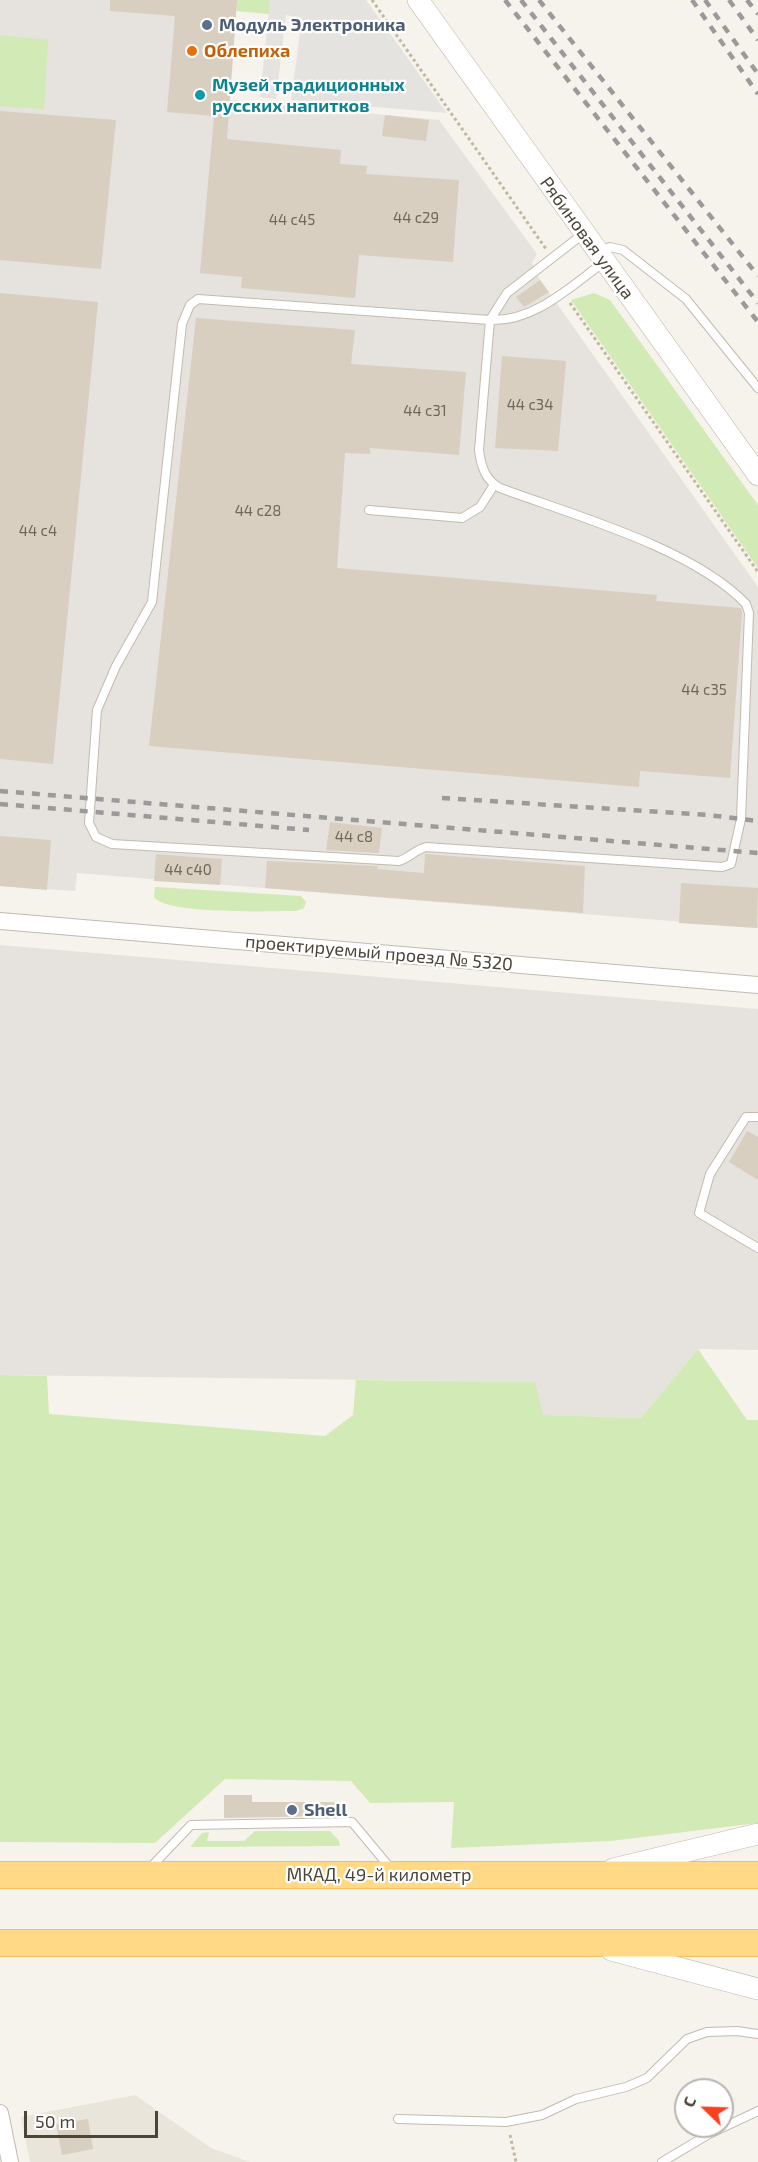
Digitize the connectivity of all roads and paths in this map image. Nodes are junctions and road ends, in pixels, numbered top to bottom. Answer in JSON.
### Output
{"nodes":[{"id":1,"x":372,"y":0,"type":"edge"},
{"id":2,"x":418,"y":0,"type":"edge"},
{"id":3,"x":584,"y":234,"type":"junction"},
{"id":4,"x":600,"y":256,"type":"junction"},
{"id":5,"x":552,"y":258,"type":"junction"},
{"id":6,"x":568,"y":289,"type":"junction"},
{"id":7,"x":490,"y":320,"type":"junction"},
{"id":8,"x":758,"y":387,"type":"edge"},
{"id":9,"x":758,"y":475,"type":"edge"},
{"id":10,"x":494,"y":485,"type":"junction"},
{"id":11,"x":369,"y":510,"type":"dead end"},
{"id":12,"x":758,"y":572,"type":"edge"},
{"id":13,"x":0,"y":921,"type":"edge"},
{"id":14,"x":758,"y":985,"type":"edge"},
{"id":15,"x":758,"y":1117,"type":"edge"},
{"id":16,"x":758,"y":1248,"type":"edge"},
{"id":17,"x":758,"y":1834,"type":"edge"},
{"id":18,"x":0,"y":1875,"type":"edge"},
{"id":19,"x":144,"y":1875,"type":"junction"},
{"id":20,"x":396,"y":1875,"type":"junction"},
{"id":21,"x":592,"y":1875,"type":"junction"},
{"id":22,"x":758,"y":1875,"type":"edge"},
{"id":23,"x":0,"y":1943,"type":"edge"},
{"id":24,"x":758,"y":1943,"type":"edge"},
{"id":25,"x":587,"y":1944,"type":"junction"},
{"id":26,"x":758,"y":1989,"type":"edge"},
{"id":27,"x":758,"y":2034,"type":"edge"},
{"id":28,"x":758,"y":2111,"type":"edge"},
{"id":29,"x":0,"y":2113,"type":"edge"},
{"id":30,"x":398,"y":2119,"type":"dead end"},
{"id":31,"x":506,"y":2122,"type":"junction"},
{"id":32,"x":9,"y":2162,"type":"edge"},
{"id":33,"x":516,"y":2162,"type":"edge"},
{"id":34,"x":662,"y":2162,"type":"edge"}],
"edges":[{"from":1,"to":5,"type":"path"},
{"from":2,"to":3,"type":"street","name":"Рябиновая улица"},
{"from":3,"to":4,"type":"street","name":"Рябиновая улица"},
{"from":3,"to":5,"type":"lane"},
{"from":4,"to":6,"type":"lane"},
{"from":4,"to":8,"type":"lane"},
{"from":4,"to":9,"type":"street","name":"Рябиновая улица"},
{"from":5,"to":7,"type":"lane"},
{"from":6,"to":7,"type":"lane"},
{"from":6,"to":12,"type":"path"},
{"from":7,"to":10,"type":"lane"},
{"from":7,"to":10,"type":"lane"},
{"from":10,"to":11,"type":"lane"},
{"from":13,"to":14,"type":"street","name":"проектируемый проезд № 5320"},
{"from":15,"to":16,"type":"lane"},
{"from":17,"to":21,"type":"street"},
{"from":18,"to":19,"type":"highway","name":"МКАД, 49-й километр"},
{"from":19,"to":20,"type":"highway","name":"МКАД, 49-й километр"},
{"from":19,"to":20,"type":"lane"},
{"from":20,"to":21,"type":"highway","name":"МКАД, 49-й километр"},
{"from":21,"to":22,"type":"highway","name":"МКАД, 49-й километр"},
{"from":23,"to":25,"type":"highway"},
{"from":24,"to":25,"type":"highway"},
{"from":25,"to":26,"type":"street"},
{"from":27,"to":31,"type":"lane"},
{"from":28,"to":34,"type":"lane"},
{"from":29,"to":32,"type":"street"},
{"from":30,"to":31,"type":"lane"},
{"from":31,"to":33,"type":"path"}]}
